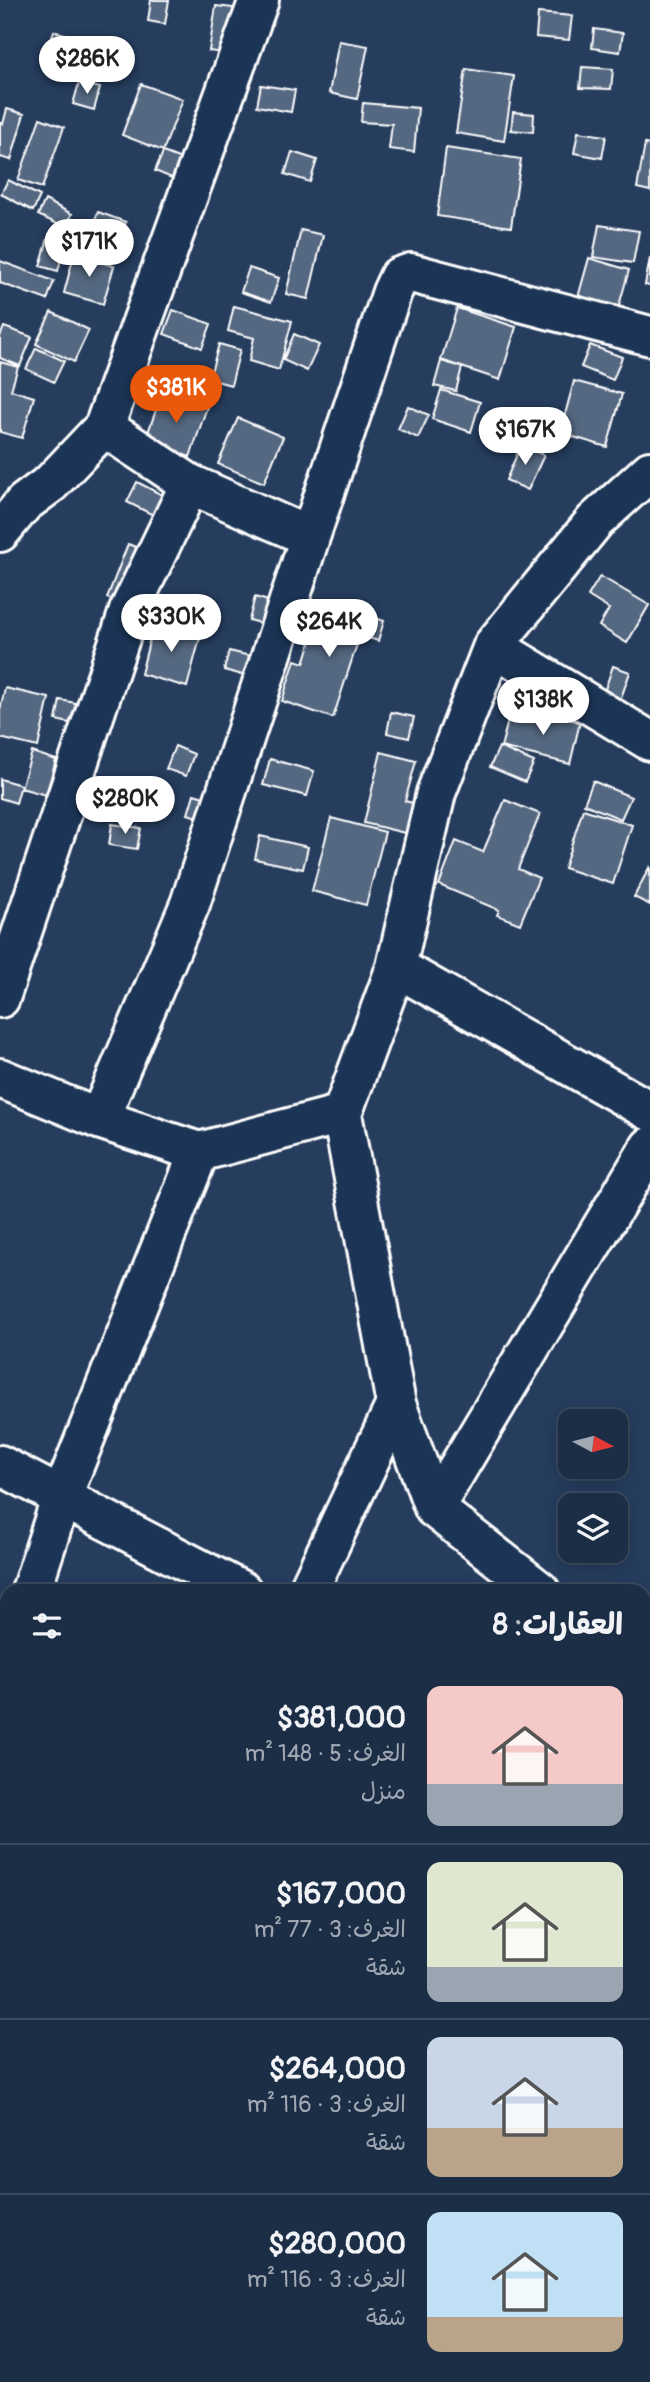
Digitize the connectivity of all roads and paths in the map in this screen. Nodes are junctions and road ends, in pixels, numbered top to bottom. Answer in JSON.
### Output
{"nodes":[{"id":1,"x":259,"y":0,"type":"edge"},
{"id":2,"x":650,"y":336,"type":"edge"},
{"id":3,"x":103,"y":427,"type":"junction"},
{"id":4,"x":650,"y":471,"type":"edge"},
{"id":5,"x":190,"y":484,"type":"junction"},
{"id":6,"x":0,"y":532,"type":"edge"},
{"id":7,"x":310,"y":537,"type":"junction"},
{"id":8,"x":493,"y":646,"type":"junction"},
{"id":9,"x":650,"y":741,"type":"edge"},
{"id":10,"x":396,"y":967,"type":"junction"},
{"id":11,"x":0,"y":998,"type":"edge"},
{"id":12,"x":0,"y":1077,"type":"edge"},
{"id":13,"x":650,"y":1111,"type":"edge"},
{"id":14,"x":342,"y":1114,"type":"junction"},
{"id":15,"x":99,"y":1118,"type":"junction"},
{"id":16,"x":650,"y":1147,"type":"edge"},
{"id":17,"x":199,"y":1152,"type":"junction"},
{"id":18,"x":396,"y":1404,"type":"junction"},
{"id":19,"x":0,"y":1465,"type":"edge"},
{"id":20,"x":62,"y":1496,"type":"junction"},
{"id":21,"x":434,"y":1508,"type":"junction"},
{"id":22,"x":34,"y":1584,"type":"edge"},
{"id":23,"x":229,"y":1584,"type":"edge"},
{"id":24,"x":311,"y":1584,"type":"edge"},
{"id":25,"x":531,"y":1584,"type":"edge"}],
"edges":[{"from":1,"to":3,"type":"street"},
{"from":2,"to":7,"type":"street"},
{"from":3,"to":5,"type":"street"},
{"from":3,"to":6,"type":"street"},
{"from":4,"to":8,"type":"street"},
{"from":5,"to":7,"type":"street"},
{"from":5,"to":11,"type":"street"},
{"from":7,"to":15,"type":"street"},
{"from":8,"to":9,"type":"street"},
{"from":8,"to":10,"type":"street"},
{"from":10,"to":13,"type":"street"},
{"from":10,"to":14,"type":"street"},
{"from":12,"to":15,"type":"street"},
{"from":14,"to":17,"type":"street"},
{"from":14,"to":18,"type":"street"},
{"from":15,"to":17,"type":"street"},
{"from":16,"to":21,"type":"street"},
{"from":17,"to":20,"type":"street"},
{"from":18,"to":21,"type":"street"},
{"from":18,"to":24,"type":"street"},
{"from":19,"to":20,"type":"street"},
{"from":20,"to":22,"type":"street"},
{"from":20,"to":23,"type":"street"},
{"from":21,"to":25,"type":"street"}]}
